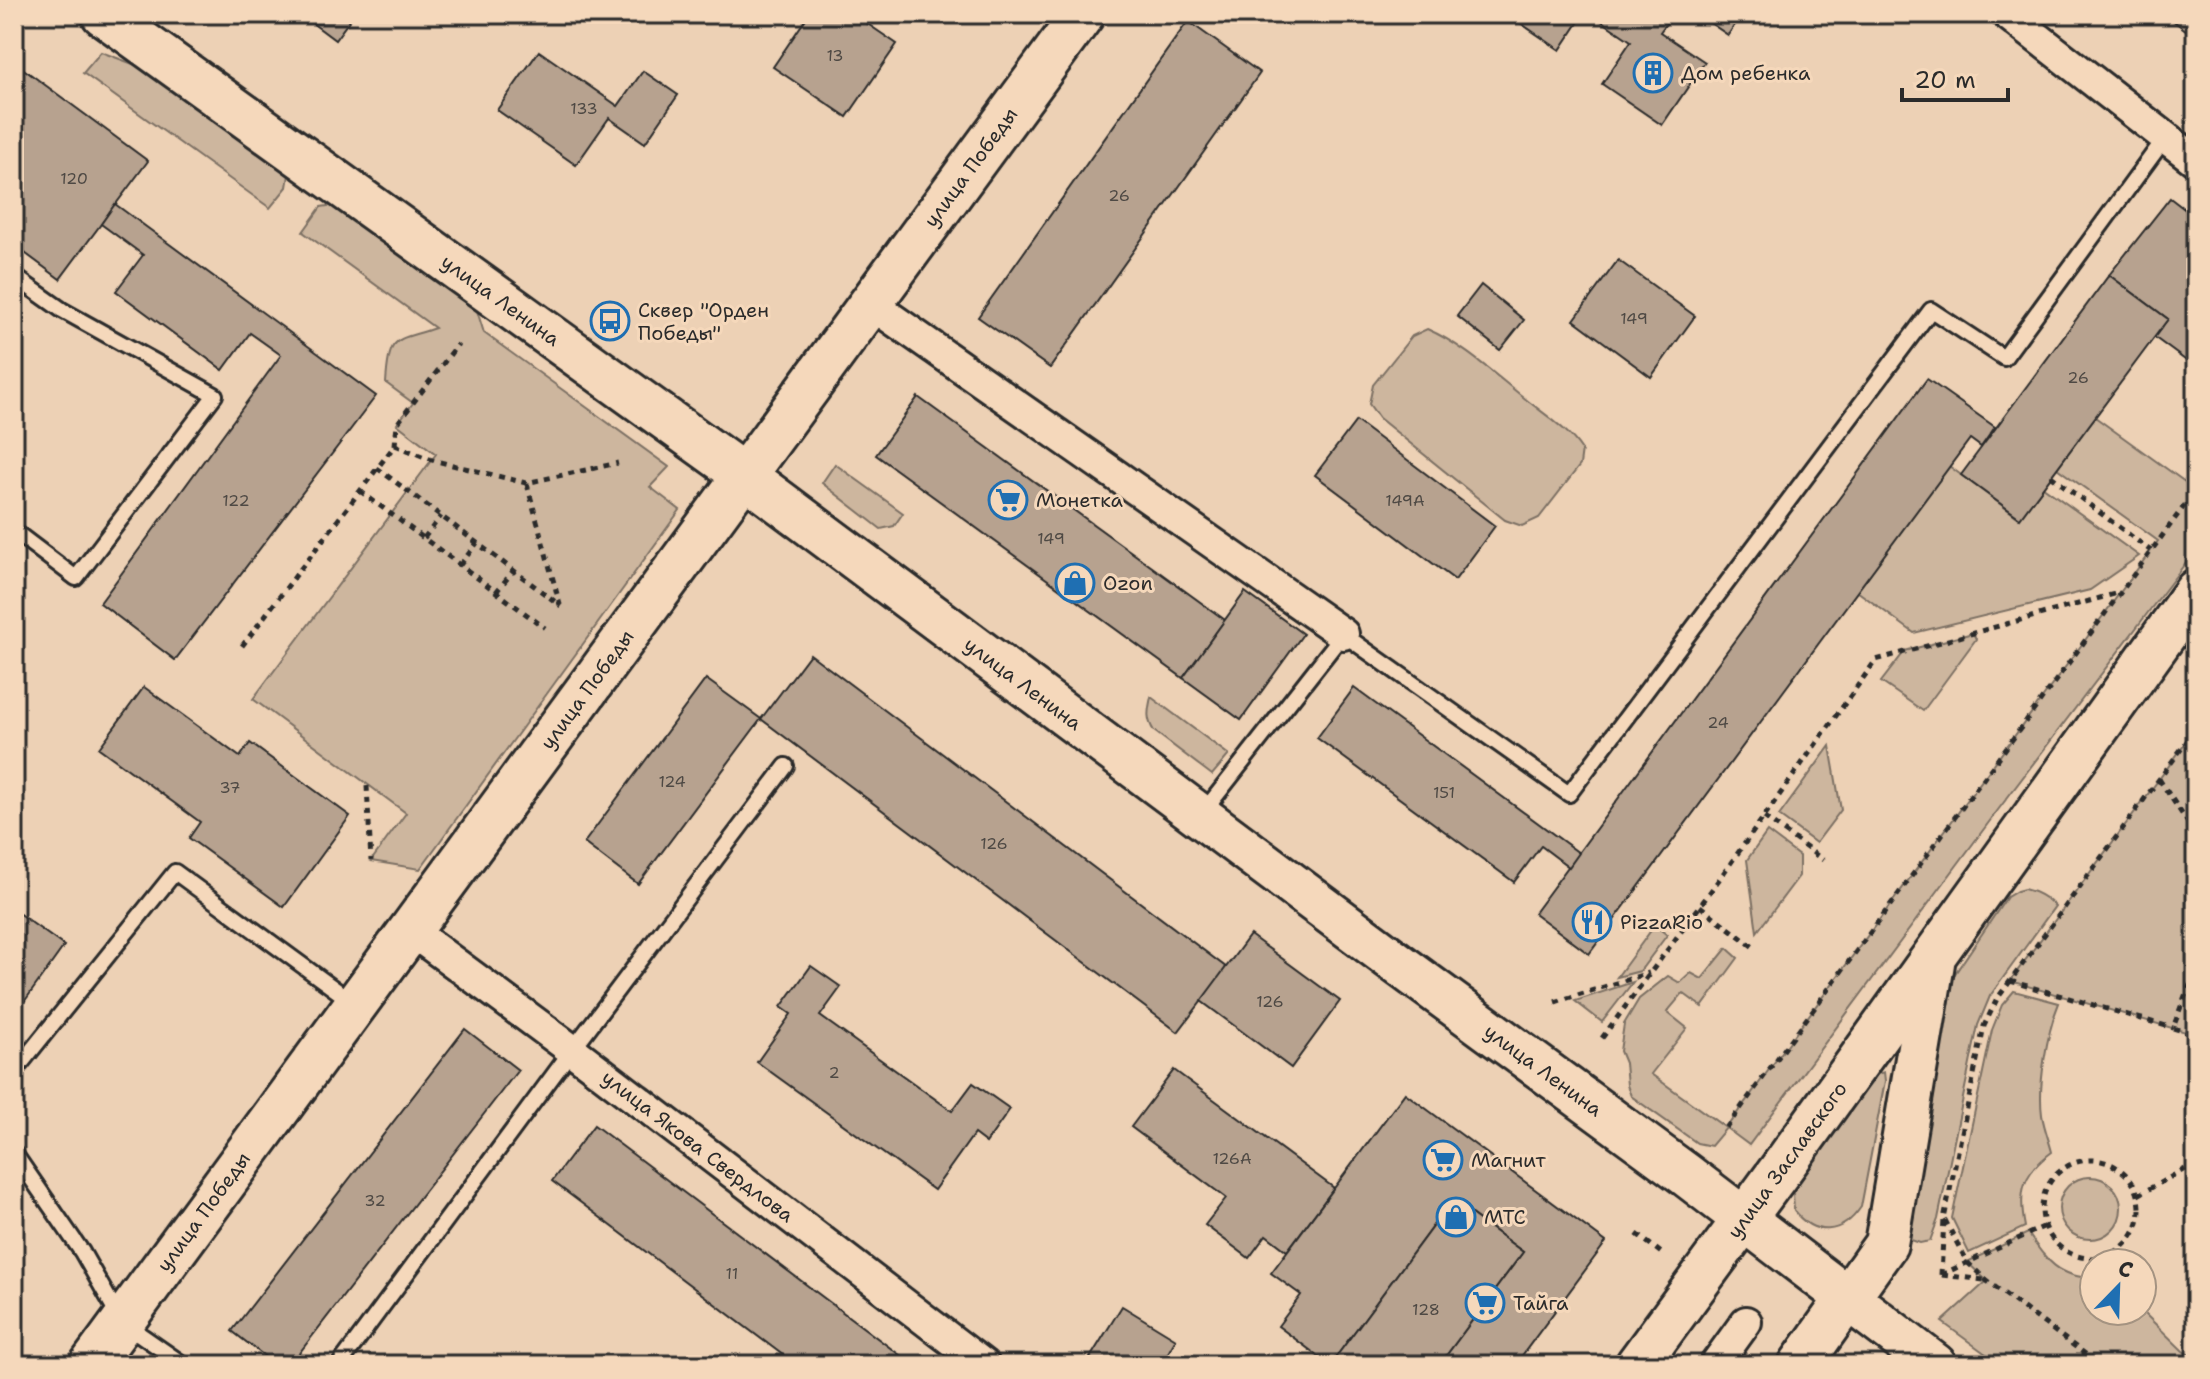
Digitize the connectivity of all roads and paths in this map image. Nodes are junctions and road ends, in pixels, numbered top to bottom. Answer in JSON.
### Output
{"nodes":[{"id":1,"x":103,"y":14,"type":"edge"},
{"id":2,"x":1083,"y":14,"type":"edge"},
{"id":3,"x":2007,"y":14,"type":"edge"},
{"id":4,"x":2165,"y":138,"type":"junction"},
{"id":5,"x":2196,"y":161,"type":"edge"},
{"id":6,"x":14,"y":276,"type":"edge"},
{"id":7,"x":871,"y":304,"type":"junction"},
{"id":8,"x":458,"y":344,"type":"dead end"},
{"id":9,"x":395,"y":445,"type":"junction"},
{"id":10,"x":618,"y":463,"type":"dead end"},
{"id":11,"x":377,"y":468,"type":"junction"},
{"id":12,"x":745,"y":476,"type":"junction"},
{"id":13,"x":2051,"y":476,"type":"dead end"},
{"id":14,"x":526,"y":483,"type":"junction"},
{"id":15,"x":2196,"y":490,"type":"edge"},
{"id":16,"x":360,"y":491,"type":"junction"},
{"id":17,"x":441,"y":516,"type":"junction"},
{"id":18,"x":14,"y":531,"type":"edge"},
{"id":19,"x":424,"y":538,"type":"junction"},
{"id":20,"x":477,"y":543,"type":"junction"},
{"id":21,"x":2151,"y":551,"type":"junction"},
{"id":22,"x":460,"y":565,"type":"junction"},
{"id":23,"x":514,"y":570,"type":"junction"},
{"id":24,"x":2196,"y":591,"type":"edge"},
{"id":25,"x":496,"y":592,"type":"junction"},
{"id":26,"x":2119,"y":593,"type":"junction"},
{"id":27,"x":545,"y":628,"type":"dead end"},
{"id":28,"x":1343,"y":634,"type":"junction"},
{"id":29,"x":242,"y":646,"type":"dead end"},
{"id":30,"x":2196,"y":730,"type":"edge"},
{"id":31,"x":786,"y":766,"type":"dead end"},
{"id":32,"x":2159,"y":779,"type":"junction"},
{"id":33,"x":367,"y":786,"type":"dead end"},
{"id":34,"x":1201,"y":815,"type":"junction"},
{"id":35,"x":1764,"y":817,"type":"junction"},
{"id":36,"x":2196,"y":835,"type":"edge"},
{"id":37,"x":1823,"y":860,"type":"dead end"},
{"id":38,"x":371,"y":861,"type":"dead end"},
{"id":39,"x":1700,"y":906,"type":"junction"},
{"id":40,"x":410,"y":930,"type":"junction"},
{"id":41,"x":1756,"y":949,"type":"dead end"},
{"id":42,"x":1935,"y":954,"type":"junction"},
{"id":43,"x":1649,"y":973,"type":"junction"},
{"id":44,"x":2196,"y":973,"type":"edge"},
{"id":45,"x":2010,"y":981,"type":"junction"},
{"id":46,"x":1555,"y":1002,"type":"dead end"},
{"id":47,"x":355,"y":1005,"type":"junction"},
{"id":48,"x":2173,"y":1028,"type":"junction"},
{"id":49,"x":2196,"y":1035,"type":"edge"},
{"id":50,"x":1602,"y":1038,"type":"dead end"},
{"id":51,"x":572,"y":1050,"type":"junction"},
{"id":52,"x":14,"y":1072,"type":"edge"},
{"id":53,"x":1726,"y":1128,"type":"dead end"},
{"id":54,"x":14,"y":1153,"type":"edge"},
{"id":55,"x":2196,"y":1163,"type":"edge"},
{"id":56,"x":2138,"y":1195,"type":"junction"},
{"id":57,"x":1744,"y":1219,"type":"junction"},
{"id":58,"x":1944,"y":1219,"type":"junction"},
{"id":59,"x":2045,"y":1226,"type":"junction"},
{"id":60,"x":1637,"y":1234,"type":"dead end"},
{"id":61,"x":1665,"y":1256,"type":"dead end"},
{"id":62,"x":1967,"y":1262,"type":"junction"},
{"id":63,"x":1941,"y":1275,"type":"junction"},
{"id":64,"x":1987,"y":1281,"type":"junction"},
{"id":65,"x":1847,"y":1299,"type":"junction"},
{"id":66,"x":122,"y":1322,"type":"junction"},
{"id":67,"x":1746,"y":1322,"type":"dead end"},
{"id":68,"x":91,"y":1365,"type":"edge"},
{"id":69,"x":184,"y":1365,"type":"edge"},
{"id":70,"x":339,"y":1365,"type":"edge"},
{"id":71,"x":984,"y":1365,"type":"edge"},
{"id":72,"x":1637,"y":1365,"type":"edge"},
{"id":73,"x":1715,"y":1365,"type":"edge"},
{"id":74,"x":1800,"y":1365,"type":"edge"},
{"id":75,"x":1935,"y":1365,"type":"edge"},
{"id":76,"x":2100,"y":1365,"type":"edge"}],
"edges":[{"from":1,"to":12,"type":"main road","name":"улица Ленина"},
{"from":2,"to":7,"type":"main road","name":"улица Победы"},
{"from":3,"to":4,"type":"street"},
{"from":4,"to":5,"type":"street"},
{"from":4,"to":28,"type":"lane"},
{"from":6,"to":18,"type":"lane"},
{"from":7,"to":12,"type":"main road","name":"улица Победы"},
{"from":7,"to":28,"type":"street"},
{"from":8,"to":9,"type":"path"},
{"from":9,"to":11,"type":"path"},
{"from":9,"to":14,"type":"path"},
{"from":10,"to":14,"type":"path"},
{"from":11,"to":16,"type":"path"},
{"from":11,"to":17,"type":"path"},
{"from":12,"to":34,"type":"main road","name":"улица Ленина"},
{"from":12,"to":40,"type":"main road","name":"улица Победы"},
{"from":13,"to":21,"type":"path"},
{"from":14,"to":23,"type":"path"},
{"from":15,"to":21,"type":"path"},
{"from":16,"to":19,"type":"path"},
{"from":16,"to":29,"type":"path"},
{"from":17,"to":19,"type":"path"},
{"from":17,"to":20,"type":"path"},
{"from":19,"to":22,"type":"path"},
{"from":20,"to":22,"type":"path"},
{"from":20,"to":23,"type":"path"},
{"from":21,"to":26,"type":"path"},
{"from":22,"to":25,"type":"path"},
{"from":23,"to":25,"type":"path"},
{"from":24,"to":42,"type":"main road","name":"улица Заславского"},
{"from":25,"to":27,"type":"path"},
{"from":26,"to":35,"type":"path"},
{"from":26,"to":53,"type":"path"},
{"from":28,"to":34,"type":"lane"},
{"from":30,"to":32,"type":"path"},
{"from":31,"to":51,"type":"lane"},
{"from":32,"to":36,"type":"path"},
{"from":32,"to":45,"type":"path"},
{"from":33,"to":38,"type":"path"},
{"from":34,"to":57,"type":"main road","name":"улица Ленина"},
{"from":35,"to":37,"type":"path"},
{"from":35,"to":39,"type":"path"},
{"from":39,"to":41,"type":"path"},
{"from":39,"to":43,"type":"path"},
{"from":40,"to":47,"type":"main road","name":"улица Победы"},
{"from":40,"to":51,"type":"street","name":"улица Якова Свердлова"},
{"from":42,"to":57,"type":"main road","name":"улица Заславского"},
{"from":42,"to":65,"type":"main road","name":"улица Заславского"},
{"from":43,"to":46,"type":"path"},
{"from":43,"to":50,"type":"path"},
{"from":44,"to":48,"type":"path"},
{"from":45,"to":48,"type":"path"},
{"from":45,"to":58,"type":"path"},
{"from":47,"to":52,"type":"lane"},
{"from":47,"to":66,"type":"main road","name":"улица Победы"},
{"from":48,"to":49,"type":"path"},
{"from":51,"to":70,"type":"lane"},
{"from":51,"to":71,"type":"street","name":"улица Якова Свердлова"},
{"from":54,"to":66,"type":"lane"},
{"from":55,"to":56,"type":"path"},
{"from":56,"to":59,"type":"path"},
{"from":56,"to":59,"type":"path"},
{"from":57,"to":65,"type":"main road","name":"улица Ленина"},
{"from":57,"to":72,"type":"main road","name":"улица Заславского"},
{"from":58,"to":62,"type":"path"},
{"from":58,"to":63,"type":"path"},
{"from":59,"to":62,"type":"path"},
{"from":60,"to":61,"type":"path"},
{"from":62,"to":63,"type":"path"},
{"from":62,"to":64,"type":"path"},
{"from":63,"to":64,"type":"path"},
{"from":64,"to":76,"type":"path"},
{"from":65,"to":74,"type":"main road","name":"улица Заславского"},
{"from":65,"to":75,"type":"main road","name":"улица Ленина"},
{"from":66,"to":68,"type":"main road","name":"улица Победы"},
{"from":66,"to":69,"type":"lane"},
{"from":67,"to":73,"type":"street"}]}
